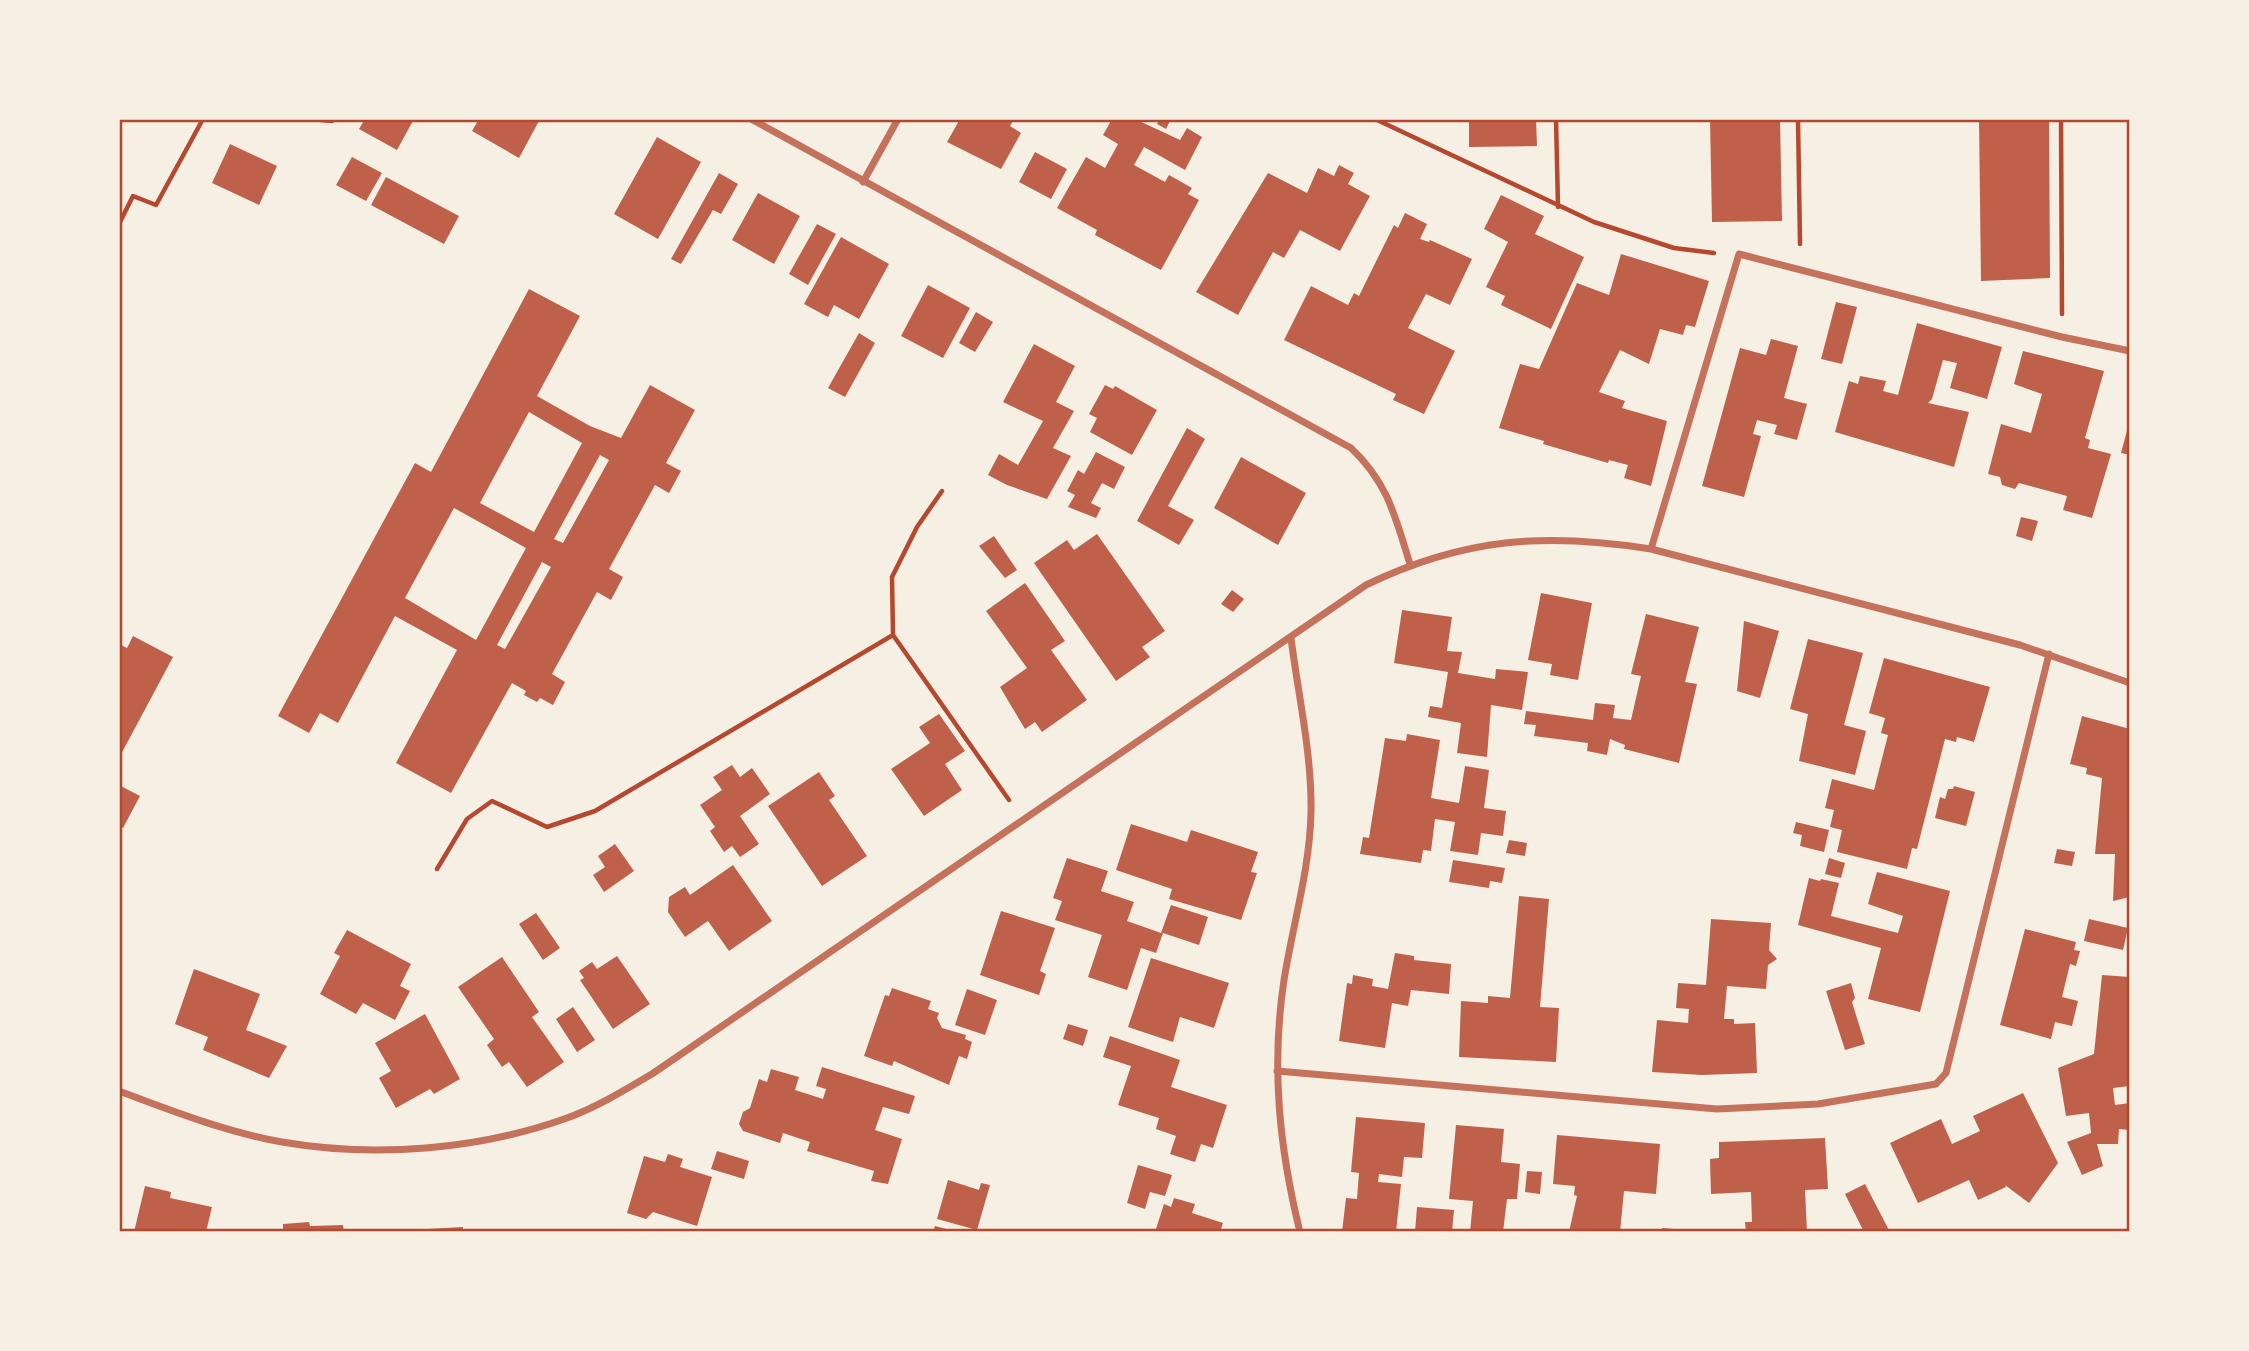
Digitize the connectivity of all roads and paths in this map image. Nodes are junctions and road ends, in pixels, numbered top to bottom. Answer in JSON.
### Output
{"nodes":[{"id":1,"x":203,"y":119,"type":"edge"},
{"id":2,"x":310,"y":119,"type":"edge"},
{"id":3,"x":751,"y":119,"type":"edge"},
{"id":4,"x":898,"y":119,"type":"edge"},
{"id":5,"x":1375,"y":119,"type":"edge"},
{"id":6,"x":1556,"y":119,"type":"edge"},
{"id":7,"x":1798,"y":119,"type":"edge"},
{"id":8,"x":2061,"y":119,"type":"edge"},
{"id":9,"x":332,"y":121,"type":"dead end"},
{"id":10,"x":863,"y":182,"type":"junction"},
{"id":11,"x":1558,"y":206,"type":"junction"},
{"id":12,"x":119,"y":224,"type":"edge"},
{"id":13,"x":1739,"y":254,"type":"junction"},
{"id":14,"x":1800,"y":271,"type":"junction"},
{"id":15,"x":2062,"y":337,"type":"junction"},
{"id":16,"x":2130,"y":351,"type":"edge"},
{"id":17,"x":942,"y":491,"type":"dead end"},
{"id":18,"x":1651,"y":549,"type":"junction"},
{"id":19,"x":1410,"y":564,"type":"junction"},
{"id":20,"x":893,"y":635,"type":"junction"},
{"id":21,"x":1291,"y":638,"type":"junction"},
{"id":22,"x":2049,"y":654,"type":"junction"},
{"id":23,"x":2130,"y":683,"type":"edge"},
{"id":24,"x":1024,"y":819,"type":"junction"},
{"id":25,"x":437,"y":869,"type":"dead end"},
{"id":26,"x":1277,"y":1071,"type":"junction"},
{"id":27,"x":119,"y":1091,"type":"edge"},
{"id":28,"x":1300,"y":1232,"type":"edge"}],
"edges":[{"from":1,"to":12,"type":"path"},
{"from":2,"to":9,"type":"path"},
{"from":3,"to":10,"type":"street"},
{"from":4,"to":10,"type":"street"},
{"from":5,"to":11,"type":"path"},
{"from":6,"to":11,"type":"path"},
{"from":7,"to":14,"type":"path"},
{"from":8,"to":15,"type":"path"},
{"from":10,"to":19,"type":"street"},
{"from":11,"to":13,"type":"path"},
{"from":13,"to":14,"type":"street"},
{"from":13,"to":18,"type":"street"},
{"from":14,"to":15,"type":"street"},
{"from":15,"to":16,"type":"street"},
{"from":17,"to":20,"type":"path"},
{"from":18,"to":19,"type":"street"},
{"from":18,"to":22,"type":"street"},
{"from":19,"to":21,"type":"street"},
{"from":20,"to":24,"type":"path"},
{"from":20,"to":25,"type":"path"},
{"from":21,"to":24,"type":"street"},
{"from":21,"to":26,"type":"street"},
{"from":22,"to":23,"type":"street"},
{"from":22,"to":26,"type":"street"},
{"from":24,"to":27,"type":"street"},
{"from":26,"to":28,"type":"street"}]}
